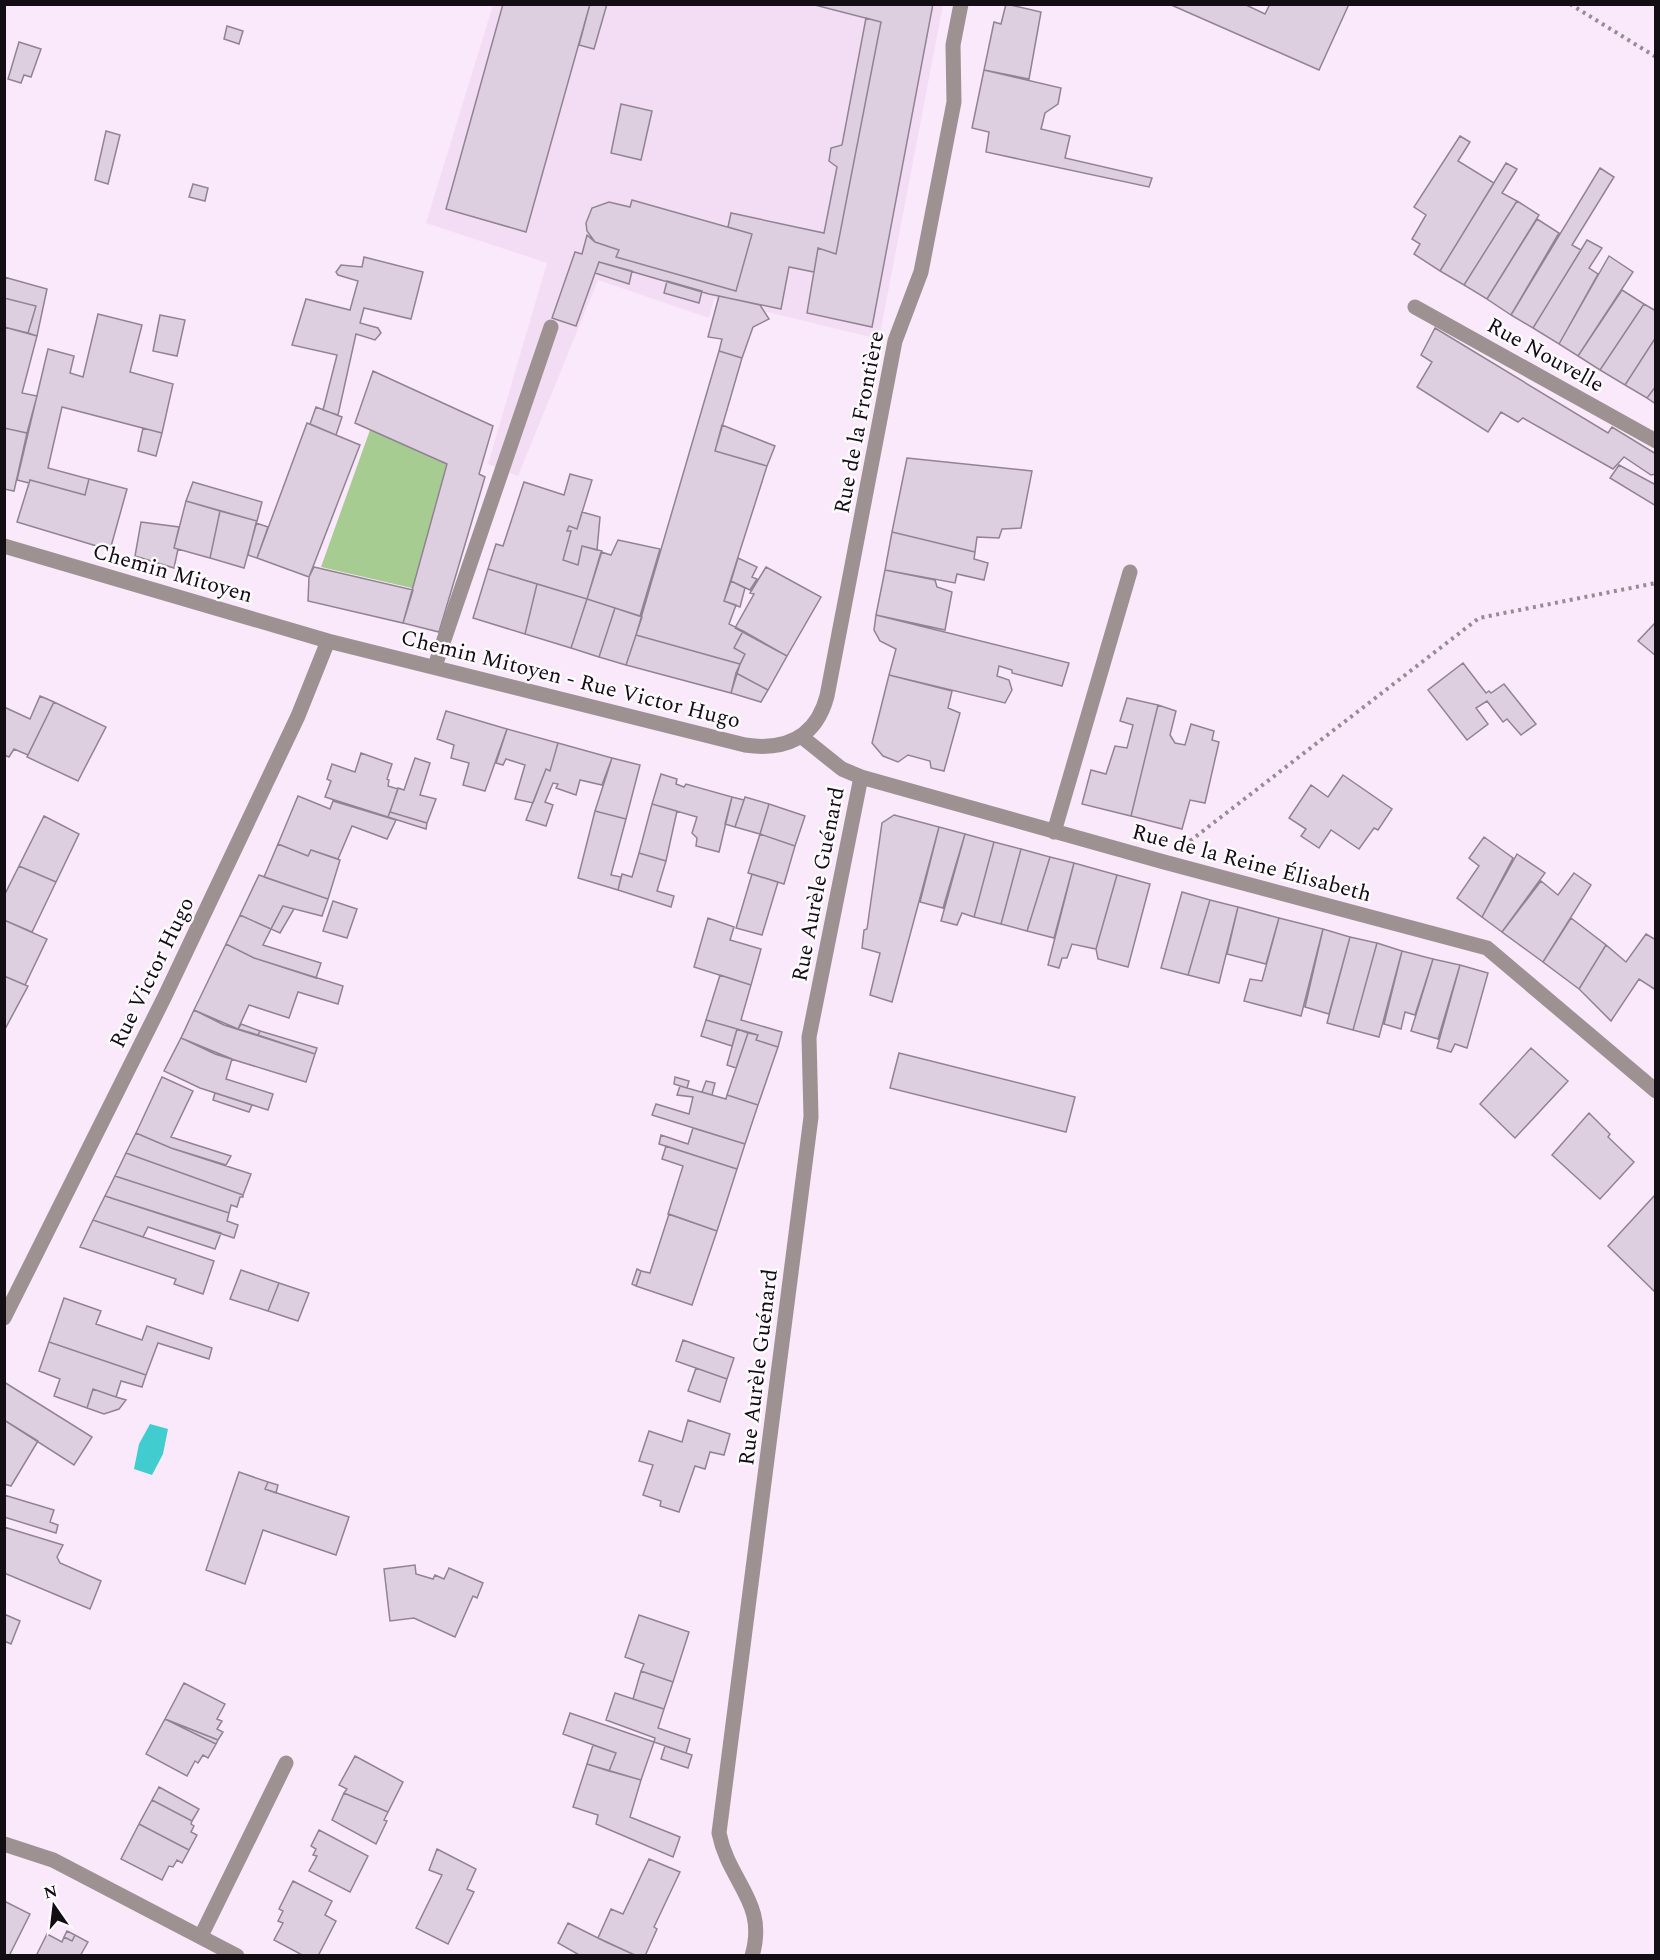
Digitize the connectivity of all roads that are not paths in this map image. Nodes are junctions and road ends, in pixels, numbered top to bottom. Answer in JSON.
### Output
{"nodes":[{"id":1,"x":961,"y":4,"type":"edge"},
{"id":2,"x":1415,"y":307,"type":"dead end"},
{"id":3,"x":551,"y":327,"type":"dead end"},
{"id":4,"x":1656,"y":441,"type":"edge"},
{"id":5,"x":4,"y":546,"type":"edge"},
{"id":6,"x":1130,"y":572,"type":"dead end"},
{"id":7,"x":328,"y":641,"type":"junction"},
{"id":8,"x":435,"y":666,"type":"junction"},
{"id":9,"x":802,"y":737,"type":"junction"},
{"id":10,"x":861,"y":777,"type":"junction"},
{"id":11,"x":1054,"y":832,"type":"junction"},
{"id":12,"x":1656,"y":1091,"type":"edge"},
{"id":13,"x":4,"y":1318,"type":"edge"},
{"id":14,"x":286,"y":1763,"type":"dead end"},
{"id":15,"x":4,"y":1844,"type":"edge"},
{"id":16,"x":201,"y":1936,"type":"junction"},
{"id":17,"x":237,"y":1956,"type":"edge"},
{"id":18,"x":752,"y":1956,"type":"edge"}],
"edges":[{"from":1,"to":9,"type":"street","name":"Rue de la Frontière"},
{"from":2,"to":4,"type":"street","name":"Rue Nouvelle"},
{"from":3,"to":8,"type":"street"},
{"from":5,"to":7,"type":"street","name":"Chemin Mitoyen"},
{"from":6,"to":11,"type":"street"},
{"from":7,"to":8,"type":"street","name":"Chemin Mitoyen - Rue Victor Hugo"},
{"from":7,"to":13,"type":"street","name":"Rue Victor Hugo"},
{"from":8,"to":9,"type":"street","name":"Chemin Mitoyen - Rue Victor Hugo"},
{"from":9,"to":10,"type":"street","name":"Rue de la Reine Élisabeth"},
{"from":10,"to":11,"type":"street","name":"Rue de la Reine Élisabeth"},
{"from":10,"to":18,"type":"street","name":"Rue Aurèle Guénard"},
{"from":11,"to":12,"type":"street","name":"Rue de la Reine Élisabeth"},
{"from":14,"to":16,"type":"street"},
{"from":15,"to":16,"type":"street"},
{"from":16,"to":17,"type":"street"}]}
